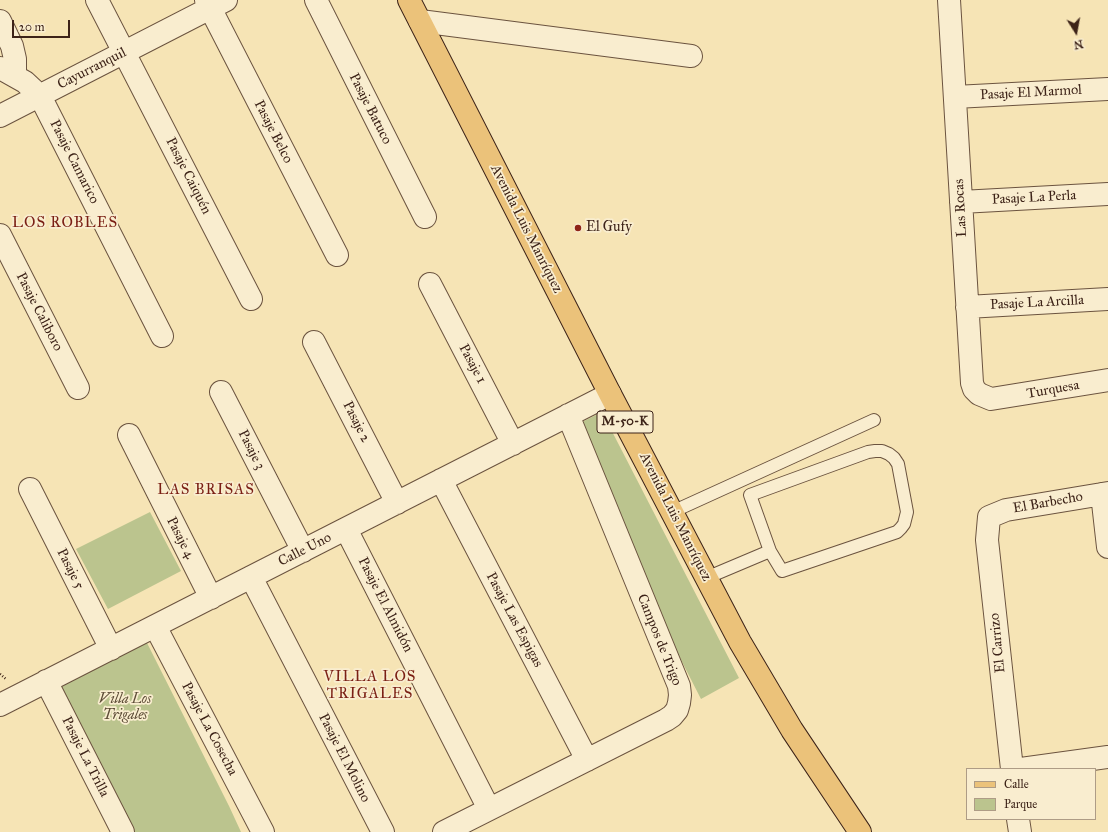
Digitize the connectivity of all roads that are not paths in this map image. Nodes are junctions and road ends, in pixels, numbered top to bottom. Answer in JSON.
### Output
{"nodes":[{"id":1,"x":97,"y":0,"type":"edge"},
{"id":2,"x":316,"y":0,"type":"edge"},
{"id":3,"x":409,"y":0,"type":"edge"},
{"id":4,"x":949,"y":0,"type":"edge"},
{"id":5,"x":214,"y":3,"type":"edge"},
{"id":6,"x":0,"y":21,"type":"edge"},
{"id":7,"x":420,"y":21,"type":"junction"},
{"id":8,"x":124,"y":52,"type":"junction"},
{"id":9,"x":691,"y":56,"type":"dead end"},
{"id":10,"x":8,"y":72,"type":"edge"},
{"id":11,"x":1108,"y":89,"type":"edge"},
{"id":12,"x":40,"y":96,"type":"junction"},
{"id":13,"x":955,"y":97,"type":"junction"},
{"id":14,"x":0,"y":116,"type":"edge"},
{"id":15,"x":1108,"y":194,"type":"edge"},
{"id":16,"x":961,"y":202,"type":"junction"},
{"id":17,"x":425,"y":217,"type":"dead end"},
{"id":18,"x":0,"y":235,"type":"edge"},
{"id":19,"x":337,"y":255,"type":"dead end"},
{"id":20,"x":430,"y":284,"type":"dead end"},
{"id":21,"x":251,"y":299,"type":"dead end"},
{"id":22,"x":1108,"y":299,"type":"edge"},
{"id":23,"x":967,"y":307,"type":"junction"},
{"id":24,"x":162,"y":336,"type":"dead end"},
{"id":25,"x":314,"y":342,"type":"dead end"},
{"id":26,"x":1108,"y":380,"type":"edge"},
{"id":27,"x":78,"y":388,"type":"dead end"},
{"id":28,"x":221,"y":392,"type":"dead end"},
{"id":29,"x":610,"y":394,"type":"junction"},
{"id":30,"x":998,"y":399,"type":"joint"},
{"id":31,"x":568,"y":415,"type":"junction"},
{"id":32,"x":874,"y":420,"type":"dead end"},
{"id":33,"x":129,"y":435,"type":"dead end"},
{"id":34,"x":513,"y":444,"type":"junction"},
{"id":35,"x":441,"y":480,"type":"junction"},
{"id":36,"x":30,"y":489,"type":"dead end"},
{"id":37,"x":1105,"y":493,"type":"edge"},
{"id":38,"x":397,"y":503,"type":"junction"},
{"id":39,"x":672,"y":512,"type":"junction"},
{"id":40,"x":989,"y":517,"type":"joint"},
{"id":41,"x":346,"y":529,"type":"junction"},
{"id":42,"x":1108,"y":547,"type":"edge"},
{"id":43,"x":303,"y":551,"type":"junction"},
{"id":44,"x":770,"y":551,"type":"junction"},
{"id":45,"x":251,"y":577,"type":"junction"},
{"id":46,"x":706,"y":578,"type":"junction"},
{"id":47,"x":211,"y":598,"type":"junction"},
{"id":48,"x":155,"y":626,"type":"junction"},
{"id":49,"x":111,"y":648,"type":"junction"},
{"id":50,"x":46,"y":681,"type":"junction"},
{"id":51,"x":0,"y":705,"type":"edge"},
{"id":52,"x":1108,"y":756,"type":"edge"},
{"id":53,"x":587,"y":760,"type":"junction"},
{"id":54,"x":1012,"y":768,"type":"edge"},
{"id":55,"x":1028,"y":768,"type":"edge"},
{"id":56,"x":489,"y":809,"type":"junction"},
{"id":57,"x":1018,"y":820,"type":"edge"},
{"id":58,"x":123,"y":832,"type":"edge"},
{"id":59,"x":263,"y":832,"type":"edge"},
{"id":60,"x":383,"y":832,"type":"edge"},
{"id":61,"x":444,"y":832,"type":"edge"},
{"id":62,"x":860,"y":832,"type":"edge"},
{"id":63,"x":1020,"y":832,"type":"edge"}],
"edges":[{"from":1,"to":8,"type":"street","name":"Pasaje Caiquén"},
{"from":2,"to":17,"type":"street","name":"Pasaje Batuco"},
{"from":3,"to":7,"type":"main road","name":"Avenida Luis Manríquez","number":"M-50-K"},
{"from":4,"to":13,"type":"street","name":"Las Rocas"},
{"from":5,"to":8,"type":"street","name":"Cayurranquil"},
{"from":5,"to":19,"type":"street","name":"Pasaje Belco"},
{"from":6,"to":10,"type":"street"},
{"from":7,"to":9,"type":"street"},
{"from":7,"to":29,"type":"main road","name":"Avenida Luis Manríquez","number":"M-50-K"},
{"from":8,"to":12,"type":"street","name":"Cayurranquil"},
{"from":8,"to":21,"type":"street","name":"Pasaje Caiquén"},
{"from":10,"to":12,"type":"street"},
{"from":11,"to":13,"type":"street","name":"Pasaje El Marmol"},
{"from":12,"to":14,"type":"street","name":"Cayurranquil"},
{"from":12,"to":24,"type":"street","name":"Pasaje Camarico"},
{"from":13,"to":16,"type":"street","name":"Las Rocas"},
{"from":15,"to":16,"type":"street","name":"Pasaje La Perla"},
{"from":16,"to":23,"type":"street","name":"Las Rocas"},
{"from":18,"to":27,"type":"street","name":"Pasaje Caliboro"},
{"from":20,"to":34,"type":"street","name":"Pasaje 1"},
{"from":22,"to":23,"type":"street","name":"Pasaje La Arcilla"},
{"from":23,"to":30,"type":"street","name":"Las Rocas"},
{"from":25,"to":38,"type":"street","name":"Pasaje 2"},
{"from":26,"to":30,"type":"street","name":"Turquesa"},
{"from":28,"to":43,"type":"street","name":"Pasaje 3"},
{"from":29,"to":31,"type":"street","name":"Calle Uno"},
{"from":29,"to":39,"type":"main road","name":"Avenida Luis Manríquez","number":"M-50-K"},
{"from":31,"to":34,"type":"street","name":"Calle Uno"},
{"from":31,"to":53,"type":"street","name":"Campos de Trigo"},
{"from":32,"to":39,"type":"lane"},
{"from":33,"to":47,"type":"street","name":"Pasaje 4"},
{"from":34,"to":35,"type":"street","name":"Calle Uno"},
{"from":35,"to":38,"type":"street","name":"Calle Uno"},
{"from":35,"to":53,"type":"street","name":"Pasaje Las Espigas"},
{"from":36,"to":49,"type":"street","name":"Pasaje 5"},
{"from":37,"to":40,"type":"street","name":"El Barbecho"},
{"from":37,"to":42,"type":"street"},
{"from":38,"to":41,"type":"street","name":"Calle Uno"},
{"from":39,"to":46,"type":"main road","name":"Avenida Luis Manríquez","number":"M-50-K"},
{"from":40,"to":54,"type":"street","name":"El Carrizo"},
{"from":41,"to":43,"type":"street","name":"Calle Uno"},
{"from":41,"to":56,"type":"street","name":"Pasaje El Almidón"},
{"from":43,"to":45,"type":"street","name":"Calle Uno"},
{"from":44,"to":44,"type":"lane"},
{"from":44,"to":46,"type":"lane"},
{"from":45,"to":47,"type":"street","name":"Calle Uno"},
{"from":45,"to":60,"type":"street","name":"Pasaje El Molino"},
{"from":46,"to":62,"type":"main road","name":"Avenida Luis Manríquez","number":"M-50-K"},
{"from":47,"to":48,"type":"street","name":"Calle Uno"},
{"from":48,"to":49,"type":"street","name":"Calle Uno"},
{"from":48,"to":59,"type":"street","name":"Pasaje La Cosecha"},
{"from":49,"to":50,"type":"street","name":"Calle Uno"},
{"from":50,"to":51,"type":"street","name":"Calle Uno"},
{"from":50,"to":58,"type":"street","name":"Pasaje La Trilla"},
{"from":52,"to":55,"type":"street"},
{"from":53,"to":56,"type":"street","name":"Campos de Trigo"},
{"from":56,"to":61,"type":"street","name":"Campos de Trigo"},
{"from":57,"to":63,"type":"street"}]}
